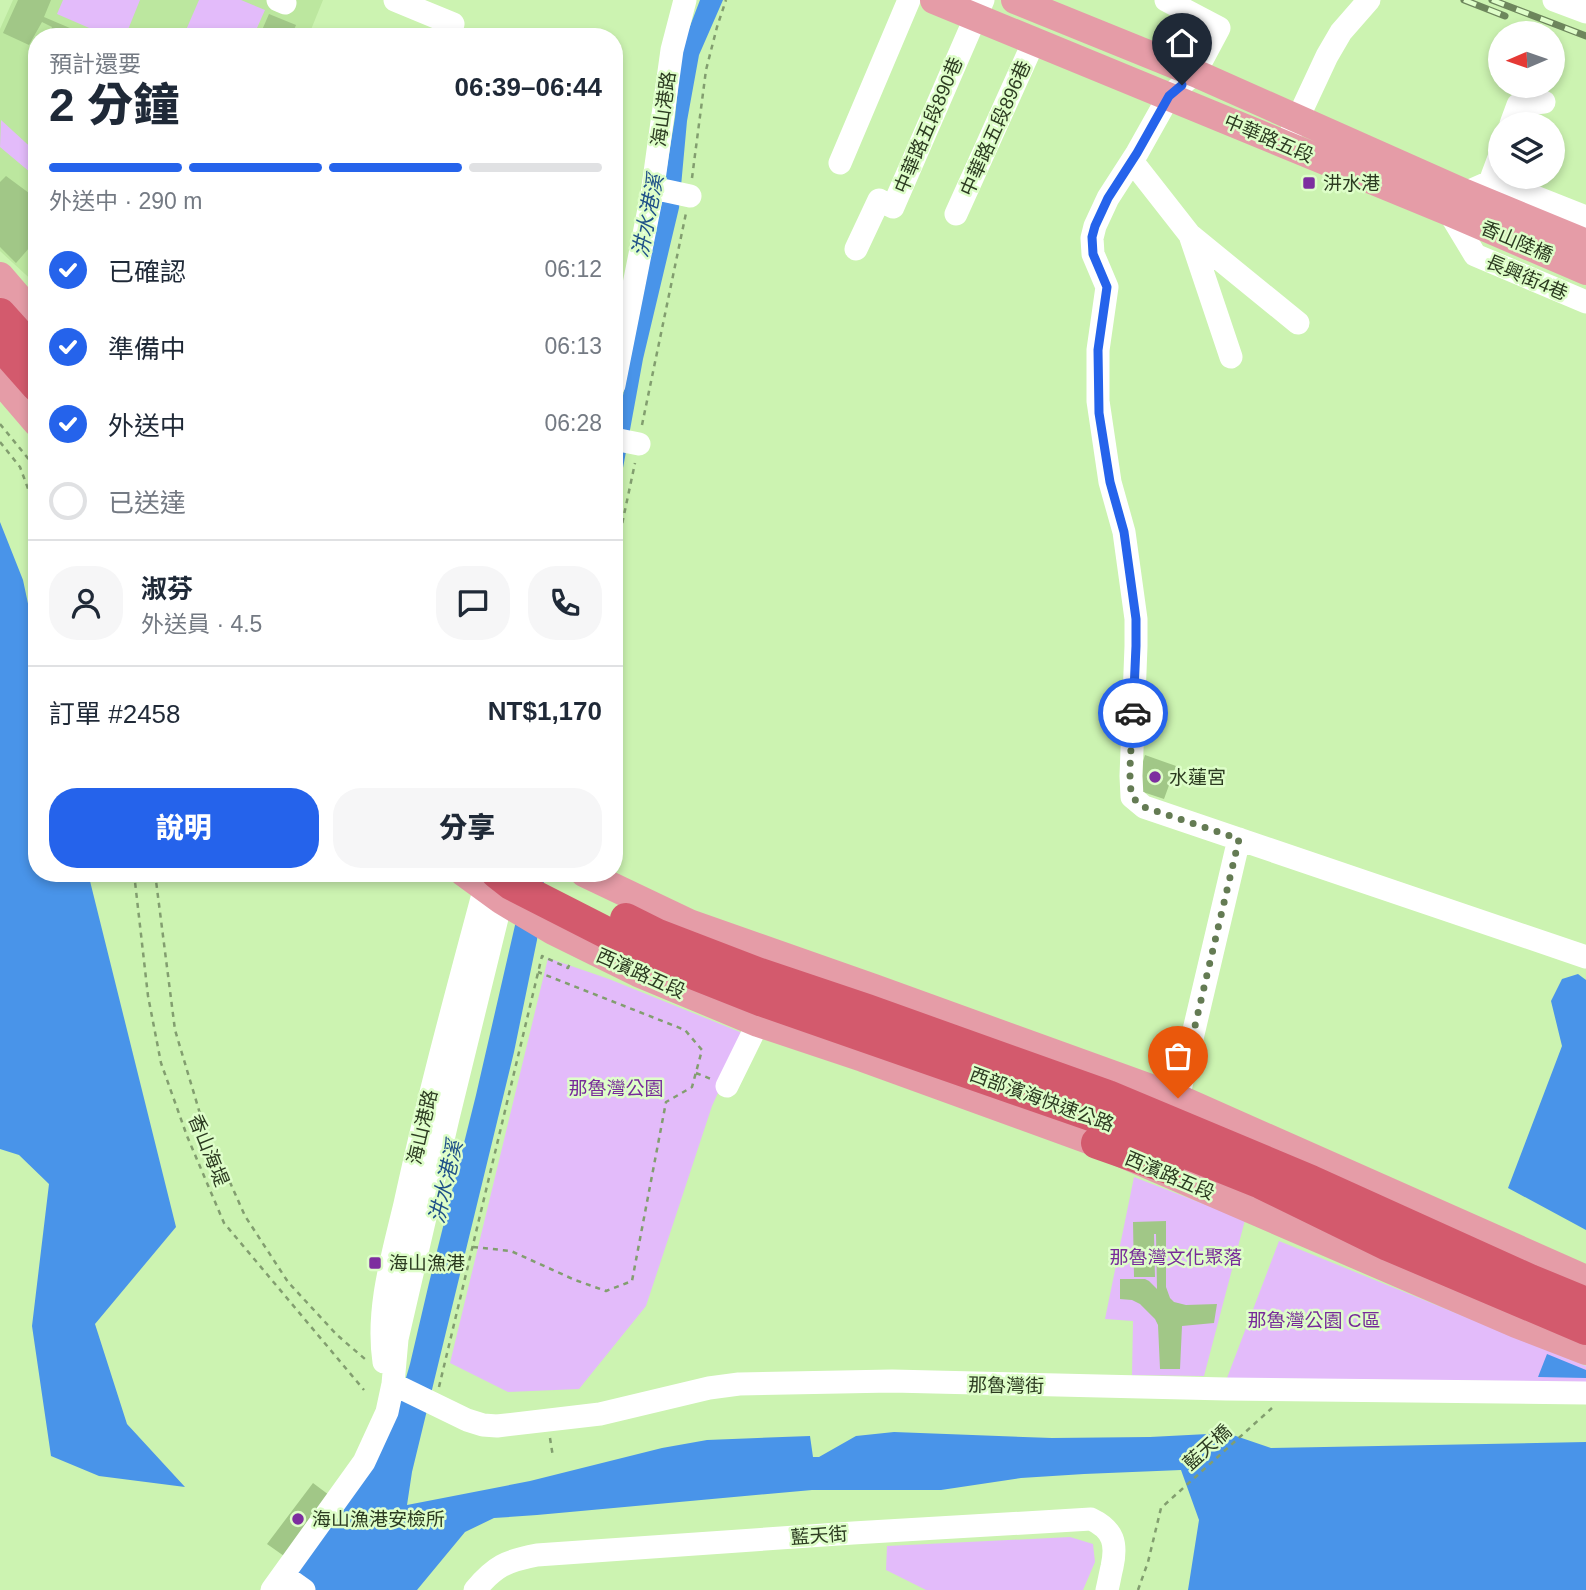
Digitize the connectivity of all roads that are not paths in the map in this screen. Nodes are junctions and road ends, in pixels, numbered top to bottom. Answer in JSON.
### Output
{"nodes":[{"id":1,"x":395,"y":0,"type":"edge"},
{"id":2,"x":685,"y":0,"type":"edge"},
{"id":3,"x":909,"y":0,"type":"edge"},
{"id":4,"x":934,"y":0,"type":"edge"},
{"id":5,"x":1015,"y":0,"type":"edge"},
{"id":6,"x":1166,"y":0,"type":"edge"},
{"id":7,"x":1369,"y":0,"type":"edge"},
{"id":8,"x":1553,"y":0,"type":"edge"},
{"id":9,"x":979,"y":9,"type":"edge"},
{"id":10,"x":1586,"y":12,"type":"edge"},
{"id":11,"x":453,"y":24,"type":"dead end"},
{"id":12,"x":1034,"y":41,"type":"junction"},
{"id":13,"x":1195,"y":74,"type":"junction"},
{"id":14,"x":1169,"y":96,"type":"junction"},
{"id":15,"x":1544,"y":102,"type":"dead end"},
{"id":16,"x":1515,"y":112,"type":"edge"},
{"id":17,"x":1296,"y":119,"type":"junction"},
{"id":18,"x":1285,"y":146,"type":"junction"},
{"id":19,"x":1132,"y":161,"type":"junction"},
{"id":20,"x":840,"y":163,"type":"dead end"},
{"id":21,"x":1488,"y":170,"type":"edge"},
{"id":22,"x":653,"y":188,"type":"junction"},
{"id":23,"x":1468,"y":195,"type":"junction"},
{"id":24,"x":690,"y":196,"type":"road end"},
{"id":25,"x":956,"y":214,"type":"dead end"},
{"id":26,"x":1586,"y":217,"type":"edge"},
{"id":27,"x":1190,"y":234,"type":"junction"},
{"id":28,"x":1586,"y":243,"type":"edge"},
{"id":29,"x":856,"y":250,"type":"dead end"},
{"id":30,"x":1586,"y":271,"type":"edge"},
{"id":31,"x":0,"y":275,"type":"edge"},
{"id":32,"x":0,"y":291,"type":"edge"},
{"id":33,"x":1586,"y":302,"type":"edge"},
{"id":34,"x":28,"y":308,"type":"edge"},
{"id":35,"x":0,"y":314,"type":"edge"},
{"id":36,"x":28,"y":321,"type":"edge"},
{"id":37,"x":1298,"y":323,"type":"dead end"},
{"id":38,"x":623,"y":340,"type":"edge"},
{"id":39,"x":0,"y":344,"type":"edge"},
{"id":40,"x":28,"y":345,"type":"edge"},
{"id":41,"x":1231,"y":357,"type":"dead end"},
{"id":42,"x":28,"y":376,"type":"edge"},
{"id":43,"x":0,"y":380,"type":"edge"},
{"id":44,"x":28,"y":413,"type":"edge"},
{"id":45,"x":623,"y":441,"type":"edge"},
{"id":46,"x":639,"y":444,"type":"road end"},
{"id":47,"x":1239,"y":839,"type":"junction"},
{"id":48,"x":499,"y":882,"type":"edge"},
{"id":49,"x":500,"y":882,"type":"edge"},
{"id":50,"x":502,"y":882,"type":"edge"},
{"id":51,"x":504,"y":882,"type":"edge"},
{"id":52,"x":506,"y":882,"type":"edge"},
{"id":53,"x":603,"y":882,"type":"edge"},
{"id":54,"x":1586,"y":957,"type":"edge"},
{"id":55,"x":758,"y":1023,"type":"junction"},
{"id":56,"x":727,"y":1086,"type":"dead end"},
{"id":57,"x":1178,"y":1098,"type":"junction"},
{"id":58,"x":426,"y":1109,"type":"junction"},
{"id":59,"x":448,"y":1118,"type":"junction"},
{"id":60,"x":1097,"y":1143,"type":"junction"},
{"id":61,"x":1278,"y":1143,"type":"junction"},
{"id":62,"x":1388,"y":1245,"type":"junction"},
{"id":63,"x":1586,"y":1279,"type":"edge"},
{"id":64,"x":1530,"y":1280,"type":"junction"},
{"id":65,"x":1586,"y":1303,"type":"edge"},
{"id":66,"x":1586,"y":1329,"type":"edge"},
{"id":67,"x":1586,"y":1351,"type":"edge"},
{"id":68,"x":393,"y":1384,"type":"junction"},
{"id":69,"x":1586,"y":1393,"type":"edge"},
{"id":70,"x":278,"y":1583,"type":"edge"},
{"id":71,"x":304,"y":1590,"type":"edge"},
{"id":72,"x":475,"y":1590,"type":"edge"},
{"id":73,"x":1107,"y":1590,"type":"edge"}],
"edges":[{"from":1,"to":11,"type":"street"},
{"from":2,"to":22,"type":"street","name":"海山港路"},
{"from":3,"to":20,"type":"street"},
{"from":4,"to":9,"type":"main road","name":"中華路五段"},
{"from":5,"to":13,"type":"main road","name":"中華路五段"},
{"from":6,"to":13,"type":"street"},
{"from":7,"to":17,"type":"street"},
{"from":8,"to":10,"type":"street"},
{"from":9,"to":12,"type":"main road","name":"中華路五段"},
{"from":9,"to":29,"type":"street","name":"中華路五段890巷"},
{"from":12,"to":14,"type":"main road","name":"中華路五段"},
{"from":12,"to":25,"type":"street","name":"中華路五段896巷"},
{"from":13,"to":14,"type":"street"},
{"from":13,"to":17,"type":"main road","name":"中華路五段"},
{"from":14,"to":18,"type":"main road","name":"中華路五段"},
{"from":14,"to":19,"type":"street"},
{"from":15,"to":16,"type":"street"},
{"from":17,"to":18,"type":"street"},
{"from":17,"to":23,"type":"main road","name":"中華路五段"},
{"from":18,"to":23,"type":"main road","name":"中華路五段"},
{"from":19,"to":27,"type":"street"},
{"from":19,"to":47,"type":"street"},
{"from":21,"to":23,"type":"street"},
{"from":22,"to":24,"type":"street"},
{"from":22,"to":38,"type":"street","name":"海山港路"},
{"from":23,"to":26,"type":"street"},
{"from":23,"to":28,"type":"main road","name":"香山陸橋"},
{"from":23,"to":30,"type":"main road","name":"香山陸橋"},
{"from":23,"to":33,"type":"street","name":"長興街4巷"},
{"from":27,"to":37,"type":"street"},
{"from":27,"to":41,"type":"street"},
{"from":31,"to":34,"type":"main road"},
{"from":32,"to":36,"type":"highway"},
{"from":35,"to":40,"type":"highway"},
{"from":39,"to":42,"type":"highway"},
{"from":43,"to":44,"type":"main road"},
{"from":45,"to":46,"type":"street"},
{"from":47,"to":54,"type":"street"},
{"from":47,"to":57,"type":"street"},
{"from":48,"to":58,"type":"street","name":"海山港路"},
{"from":49,"to":59,"type":"street","name":"海山港路"},
{"from":50,"to":55,"type":"main road","name":"西濱路五段"},
{"from":51,"to":62,"type":"highway","name":"西部濱海快速公路"},
{"from":52,"to":64,"type":"highway","name":"西部濱海快速公路"},
{"from":53,"to":57,"type":"main road"},
{"from":55,"to":56,"type":"street"},
{"from":55,"to":60,"type":"main road","name":"西濱路五段"},
{"from":57,"to":61,"type":"main road"},
{"from":58,"to":59,"type":"street"},
{"from":58,"to":68,"type":"street","name":"海山港路"},
{"from":59,"to":68,"type":"street","name":"海山港路"},
{"from":60,"to":62,"type":"highway"},
{"from":60,"to":67,"type":"main road","name":"西濱路五段"},
{"from":61,"to":63,"type":"main road"},
{"from":61,"to":64,"type":"highway"},
{"from":62,"to":66,"type":"highway","name":"西部濱海快速公路"},
{"from":64,"to":65,"type":"highway","name":"西部濱海快速公路"},
{"from":68,"to":69,"type":"street","name":"那魯灣街"},
{"from":68,"to":70,"type":"street","name":"海山港路"},
{"from":70,"to":71,"type":"street"},
{"from":72,"to":73,"type":"street","name":"藍天街"}]}
